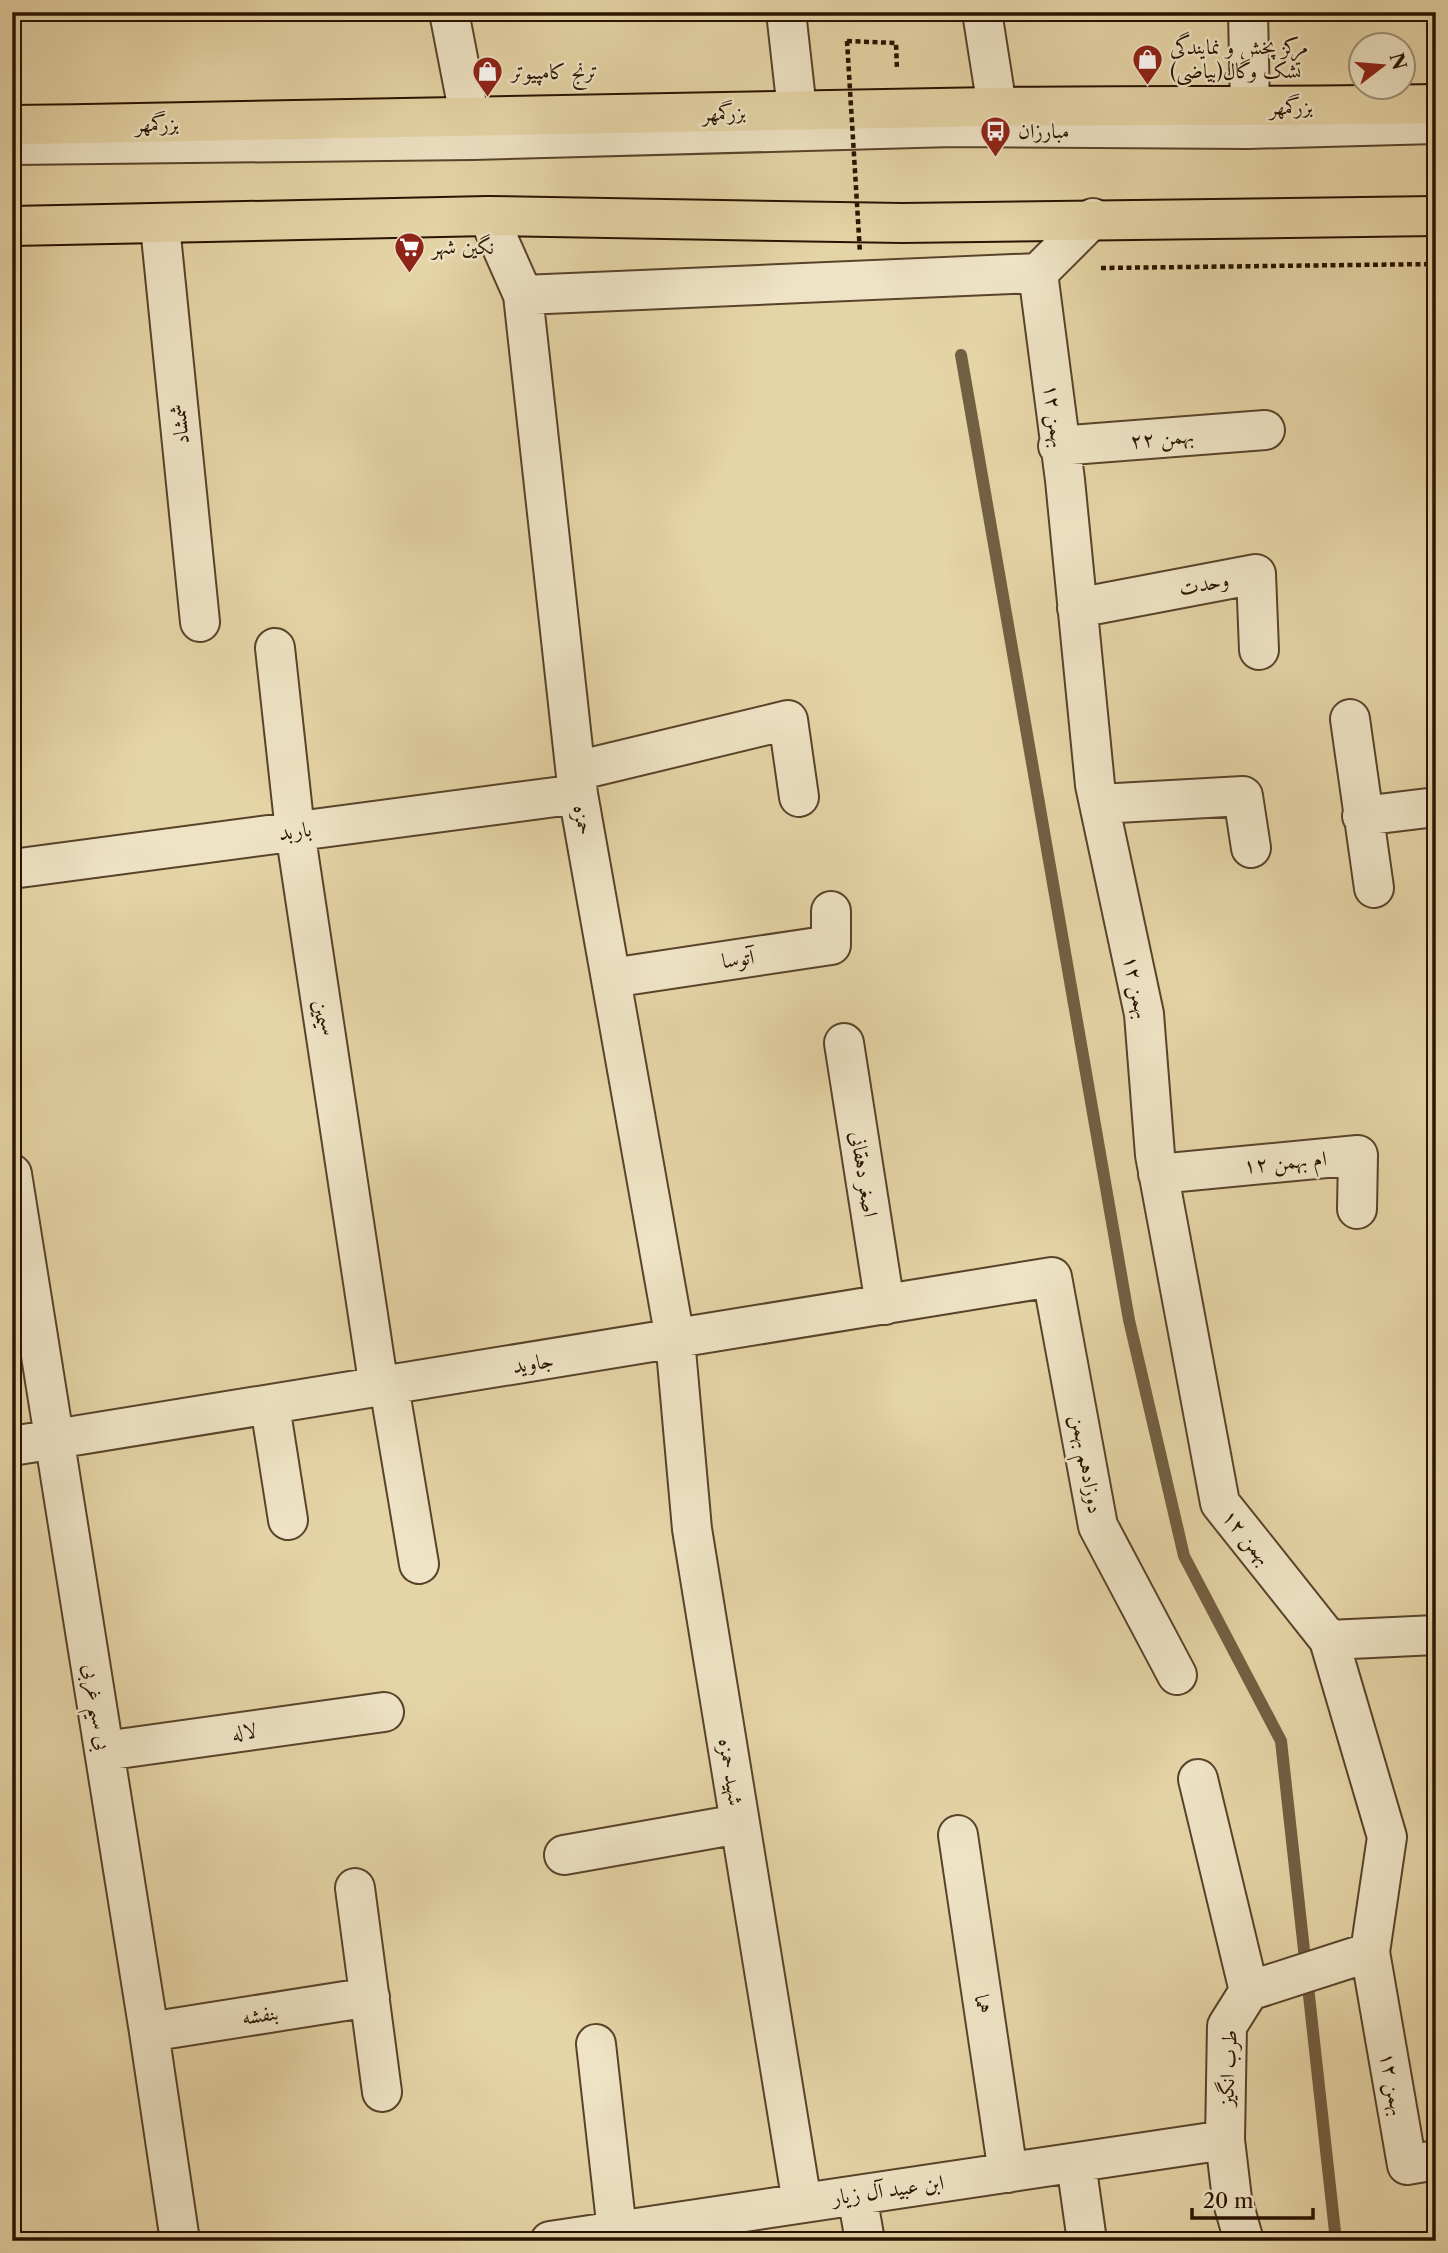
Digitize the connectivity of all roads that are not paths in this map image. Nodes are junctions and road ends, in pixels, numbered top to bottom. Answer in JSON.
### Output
{"nodes":[{"id":1,"x":449,"y":12,"type":"edge"},
{"id":2,"x":786,"y":12,"type":"edge"},
{"id":3,"x":982,"y":12,"type":"edge"},
{"id":4,"x":1248,"y":12,"type":"edge"},
{"id":5,"x":1436,"y":104,"type":"edge"},
{"id":6,"x":997,"y":107,"type":"junction"},
{"id":7,"x":1250,"y":108,"type":"junction"},
{"id":8,"x":797,"y":110,"type":"junction"},
{"id":9,"x":470,"y":120,"type":"junction"},
{"id":10,"x":1436,"y":124,"type":"edge"},
{"id":11,"x":12,"y":125,"type":"edge"},
{"id":12,"x":12,"y":145,"type":"edge"},
{"id":13,"x":488,"y":216,"type":"junction"},
{"id":14,"x":1436,"y":216,"type":"edge"},
{"id":15,"x":1093,"y":218,"type":"junction"},
{"id":16,"x":12,"y":226,"type":"edge"},
{"id":17,"x":160,"y":226,"type":"junction"},
{"id":18,"x":1040,"y":270,"type":"junction"},
{"id":19,"x":523,"y":295,"type":"junction"},
{"id":20,"x":1265,"y":430,"type":"dead end"},
{"id":21,"x":1058,"y":446,"type":"junction"},
{"id":22,"x":1077,"y":608,"type":"junction"},
{"id":23,"x":200,"y":622,"type":"dead end"},
{"id":24,"x":275,"y":648,"type":"dead end"},
{"id":25,"x":1259,"y":650,"type":"dead end"},
{"id":26,"x":1350,"y":719,"type":"dead end"},
{"id":27,"x":577,"y":783,"type":"junction"},
{"id":28,"x":799,"y":797,"type":"dead end"},
{"id":29,"x":1098,"y":803,"type":"junction"},
{"id":30,"x":1436,"y":807,"type":"edge"},
{"id":31,"x":1362,"y":816,"type":"junction"},
{"id":32,"x":295,"y":831,"type":"junction"},
{"id":33,"x":1251,"y":848,"type":"dead end"},
{"id":34,"x":12,"y":869,"type":"edge"},
{"id":35,"x":1374,"y":888,"type":"dead end"},
{"id":36,"x":831,"y":911,"type":"dead end"},
{"id":37,"x":611,"y":978,"type":"junction"},
{"id":38,"x":844,"y":1043,"type":"dead end"},
{"id":39,"x":12,"y":1174,"type":"edge"},
{"id":40,"x":1158,"y":1174,"type":"junction"},
{"id":41,"x":1357,"y":1209,"type":"dead end"},
{"id":42,"x":1052,"y":1277,"type":"joint"},
{"id":43,"x":885,"y":1305,"type":"junction"},
{"id":44,"x":674,"y":1339,"type":"junction"},
{"id":45,"x":384,"y":1387,"type":"junction"},
{"id":46,"x":270,"y":1406,"type":"junction"},
{"id":47,"x":54,"y":1441,"type":"junction"},
{"id":48,"x":12,"y":1446,"type":"edge"},
{"id":49,"x":288,"y":1520,"type":"dead end"},
{"id":50,"x":419,"y":1564,"type":"dead end"},
{"id":51,"x":1436,"y":1635,"type":"edge"},
{"id":52,"x":1329,"y":1640,"type":"junction"},
{"id":53,"x":1177,"y":1675,"type":"dead end"},
{"id":54,"x":384,"y":1712,"type":"dead end"},
{"id":55,"x":104,"y":1751,"type":"junction"},
{"id":56,"x":1198,"y":1779,"type":"dead end"},
{"id":57,"x":740,"y":1824,"type":"junction"},
{"id":58,"x":958,"y":1835,"type":"dead end"},
{"id":59,"x":564,"y":1855,"type":"dead end"},
{"id":60,"x":355,"y":1888,"type":"dead end"},
{"id":61,"x":1370,"y":1952,"type":"junction"},
{"id":62,"x":1249,"y":1991,"type":"junction"},
{"id":63,"x":370,"y":1997,"type":"junction"},
{"id":64,"x":149,"y":2032,"type":"junction"},
{"id":65,"x":596,"y":2044,"type":"dead end"},
{"id":66,"x":382,"y":2092,"type":"dead end"},
{"id":67,"x":1225,"y":2140,"type":"junction"},
{"id":68,"x":1076,"y":2163,"type":"junction"},
{"id":69,"x":1421,"y":2163,"type":"edge"},
{"id":70,"x":1008,"y":2173,"type":"junction"},
{"id":71,"x":858,"y":2195,"type":"junction"},
{"id":72,"x":802,"y":2203,"type":"junction"},
{"id":73,"x":617,"y":2231,"type":"junction"},
{"id":74,"x":180,"y":2241,"type":"edge"},
{"id":75,"x":553,"y":2241,"type":"edge"},
{"id":76,"x":865,"y":2241,"type":"edge"},
{"id":77,"x":1087,"y":2241,"type":"edge"},
{"id":78,"x":1244,"y":2241,"type":"edge"}],
"edges":[{"from":1,"to":9,"type":"street"},
{"from":2,"to":8,"type":"street"},
{"from":3,"to":6,"type":"street"},
{"from":4,"to":7,"type":"street"},
{"from":5,"to":7,"type":"main road","name":"بزرگمهر"},
{"from":6,"to":7,"type":"main road","name":"بزرگمهر"},
{"from":6,"to":8,"type":"main road","name":"بزرگمهر"},
{"from":8,"to":9,"type":"main road","name":"بزرگمهر"},
{"from":9,"to":11,"type":"main road","name":"بزرگمهر"},
{"from":10,"to":12,"type":"street"},
{"from":13,"to":15,"type":"main road"},
{"from":13,"to":17,"type":"main road"},
{"from":13,"to":19,"type":"street","name":"حمزه"},
{"from":14,"to":15,"type":"main road"},
{"from":15,"to":18,"type":"street"},
{"from":16,"to":17,"type":"main road"},
{"from":17,"to":23,"type":"street","name":"شمشاد"},
{"from":18,"to":19,"type":"street"},
{"from":18,"to":21,"type":"street","name":"۱۲ بهمن"},
{"from":19,"to":27,"type":"street","name":"حمزه"},
{"from":20,"to":21,"type":"street","name":"۲۲ بهمن"},
{"from":21,"to":22,"type":"street","name":"۱۲ بهمن"},
{"from":22,"to":25,"type":"street","name":"وحدت"},
{"from":22,"to":29,"type":"street","name":"۱۲ بهمن"},
{"from":24,"to":32,"type":"street","name":"سیمین"},
{"from":26,"to":31,"type":"street"},
{"from":27,"to":28,"type":"street"},
{"from":27,"to":32,"type":"street","name":"باربد"},
{"from":27,"to":37,"type":"street","name":"حمزه"},
{"from":29,"to":33,"type":"street"},
{"from":29,"to":40,"type":"street","name":"۱۲ بهمن"},
{"from":30,"to":31,"type":"street"},
{"from":31,"to":35,"type":"street"},
{"from":32,"to":34,"type":"street","name":"باربد"},
{"from":32,"to":45,"type":"street","name":"سیمین"},
{"from":36,"to":37,"type":"street","name":"آتوسا"},
{"from":37,"to":44,"type":"street","name":"حمزه"},
{"from":38,"to":43,"type":"street","name":"اصغر دهقانی"},
{"from":39,"to":47,"type":"street","name":"بی سیم غربی"},
{"from":40,"to":41,"type":"street","name":"۱۲ ام بهمن"},
{"from":40,"to":52,"type":"street","name":"۱۲ بهمن"},
{"from":42,"to":43,"type":"street","name":"جاوید"},
{"from":42,"to":53,"type":"street","name":"دوزادهم بهمن"},
{"from":43,"to":44,"type":"street","name":"جاوید"},
{"from":44,"to":45,"type":"street","name":"جاوید"},
{"from":44,"to":57,"type":"street","name":"شهید حمزه"},
{"from":45,"to":46,"type":"street","name":"جاوید"},
{"from":45,"to":50,"type":"street","name":"سیمین"},
{"from":46,"to":47,"type":"street","name":"جاوید"},
{"from":46,"to":49,"type":"street"},
{"from":47,"to":48,"type":"street","name":"جاوید"},
{"from":47,"to":55,"type":"street","name":"بی سیم غربی"},
{"from":51,"to":52,"type":"street"},
{"from":52,"to":61,"type":"street","name":"۱۲ بهمن"},
{"from":54,"to":55,"type":"street","name":"لاله"},
{"from":55,"to":64,"type":"street","name":"بی سیم غربی"},
{"from":56,"to":62,"type":"street"},
{"from":57,"to":59,"type":"street"},
{"from":57,"to":72,"type":"street","name":"شهید حمزه"},
{"from":58,"to":70,"type":"street","name":"هما"},
{"from":60,"to":63,"type":"street"},
{"from":61,"to":62,"type":"street"},
{"from":61,"to":69,"type":"street","name":"۱۲ بهمن"},
{"from":62,"to":67,"type":"street","name":"طرب انگیز"},
{"from":63,"to":64,"type":"street","name":"بنفشه"},
{"from":63,"to":66,"type":"street"},
{"from":64,"to":74,"type":"street","name":"بی سیم غربی"},
{"from":65,"to":73,"type":"street"},
{"from":67,"to":68,"type":"street","name":"ابن عبید آل زیار"},
{"from":67,"to":78,"type":"street","name":"طرب انگیز"},
{"from":68,"to":70,"type":"street","name":"ابن عبید آل زیار"},
{"from":68,"to":77,"type":"street"},
{"from":70,"to":71,"type":"street","name":"ابن عبید آل زیار"},
{"from":71,"to":72,"type":"street","name":"ابن عبید آل زیار"},
{"from":71,"to":76,"type":"street"},
{"from":72,"to":73,"type":"street","name":"ابن عبید آل زیار"},
{"from":73,"to":75,"type":"street","name":"ابن عبید آل زیار"}]}
